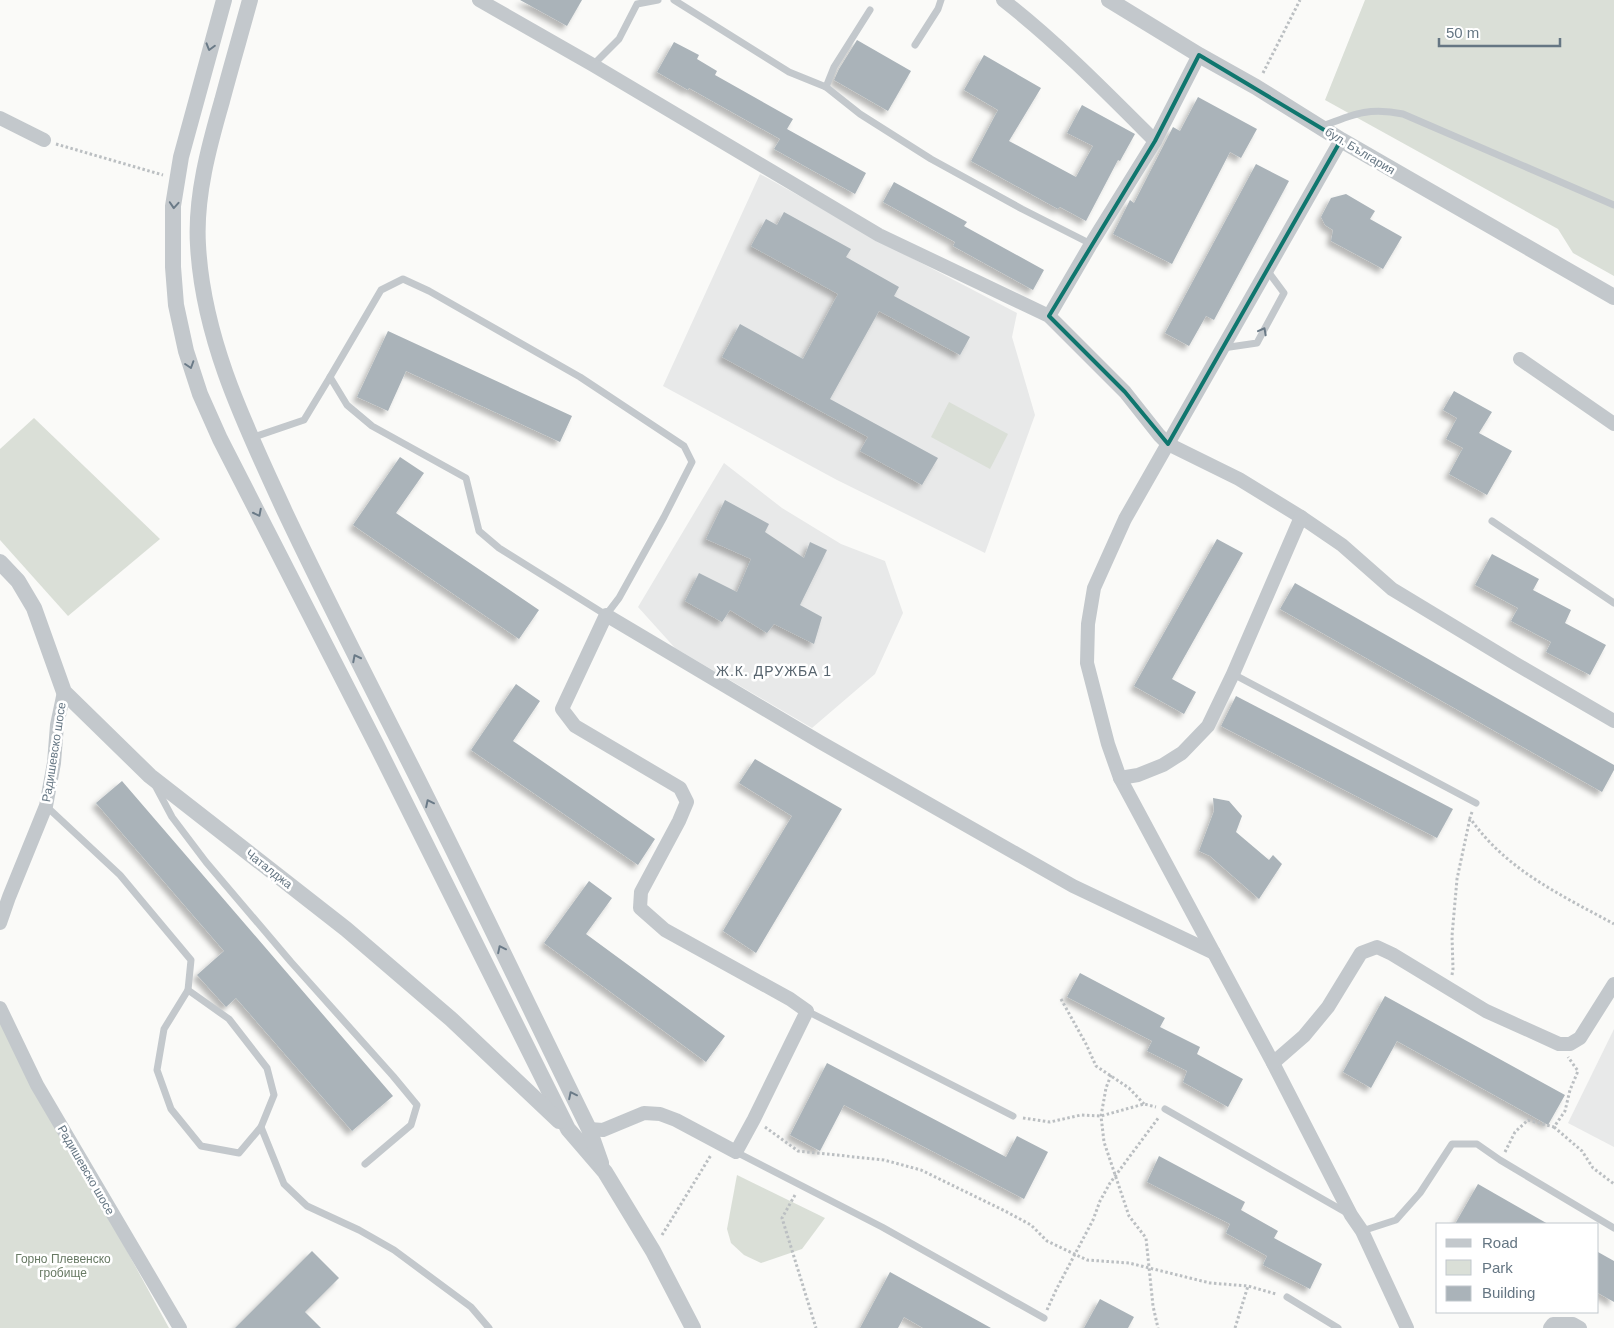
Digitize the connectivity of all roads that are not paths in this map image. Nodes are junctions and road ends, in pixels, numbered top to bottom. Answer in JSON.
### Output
{"nodes":[{"id":1,"x":224,"y":0,"type":"edge"},
{"id":2,"x":250,"y":0,"type":"edge"},
{"id":3,"x":479,"y":0,"type":"edge"},
{"id":4,"x":658,"y":0,"type":"edge"},
{"id":5,"x":674,"y":0,"type":"edge"},
{"id":6,"x":941,"y":0,"type":"edge"},
{"id":7,"x":1003,"y":0,"type":"edge"},
{"id":8,"x":1108,"y":0,"type":"edge"},
{"id":9,"x":638,"y":2,"type":"edge"},
{"id":10,"x":870,"y":10,"type":"dead end"},
{"id":11,"x":915,"y":46,"type":"dead end"},
{"id":12,"x":1200,"y":55,"type":"junction"},
{"id":13,"x":593,"y":65,"type":"junction"},
{"id":14,"x":826,"y":87,"type":"junction"},
{"id":15,"x":0,"y":118,"type":"edge"},
{"id":16,"x":1320,"y":127,"type":"junction"},
{"id":17,"x":44,"y":140,"type":"road end"},
{"id":18,"x":1155,"y":140,"type":"junction"},
{"id":19,"x":1341,"y":140,"type":"junction"},
{"id":20,"x":1614,"y":205,"type":"edge"},
{"id":21,"x":1091,"y":244,"type":"junction"},
{"id":22,"x":1267,"y":270,"type":"junction"},
{"id":23,"x":1614,"y":298,"type":"edge"},
{"id":24,"x":1049,"y":316,"type":"junction"},
{"id":25,"x":1222,"y":348,"type":"junction"},
{"id":26,"x":1520,"y":359,"type":"dead end"},
{"id":27,"x":330,"y":377,"type":"junction"},
{"id":28,"x":1614,"y":424,"type":"edge"},
{"id":29,"x":251,"y":438,"type":"junction"},
{"id":30,"x":1168,"y":444,"type":"junction"},
{"id":31,"x":1301,"y":517,"type":"junction"},
{"id":32,"x":1492,"y":521,"type":"dead end"},
{"id":33,"x":0,"y":562,"type":"edge"},
{"id":34,"x":1614,"y":603,"type":"edge"},
{"id":35,"x":606,"y":615,"type":"junction"},
{"id":36,"x":1233,"y":674,"type":"junction"},
{"id":37,"x":64,"y":692,"type":"junction"},
{"id":38,"x":1614,"y":721,"type":"edge"},
{"id":39,"x":150,"y":776,"type":"junction"},
{"id":40,"x":1120,"y":778,"type":"junction"},
{"id":41,"x":1476,"y":802,"type":"road end"},
{"id":42,"x":46,"y":806,"type":"junction"},
{"id":43,"x":0,"y":923,"type":"edge"},
{"id":44,"x":1214,"y":953,"type":"junction"},
{"id":45,"x":1614,"y":984,"type":"edge"},
{"id":46,"x":188,"y":990,"type":"junction"},
{"id":47,"x":0,"y":1008,"type":"edge"},
{"id":48,"x":807,"y":1012,"type":"junction"},
{"id":49,"x":1273,"y":1063,"type":"junction"},
{"id":50,"x":1164,"y":1109,"type":"road end"},
{"id":51,"x":1013,"y":1116,"type":"road end"},
{"id":52,"x":261,"y":1127,"type":"junction"},
{"id":53,"x":568,"y":1129,"type":"junction"},
{"id":54,"x":589,"y":1129,"type":"junction"},
{"id":55,"x":736,"y":1152,"type":"junction"},
{"id":56,"x":365,"y":1164,"type":"dead end"},
{"id":57,"x":605,"y":1172,"type":"junction"},
{"id":58,"x":1351,"y":1215,"type":"junction"},
{"id":59,"x":1614,"y":1228,"type":"edge"},
{"id":60,"x":1362,"y":1231,"type":"junction"},
{"id":61,"x":1286,"y":1297,"type":"road end"},
{"id":62,"x":1044,"y":1318,"type":"road end"},
{"id":63,"x":180,"y":1328,"type":"edge"},
{"id":64,"x":488,"y":1328,"type":"edge"},
{"id":65,"x":692,"y":1328,"type":"edge"},
{"id":66,"x":1338,"y":1328,"type":"edge"},
{"id":67,"x":1407,"y":1328,"type":"edge"},
{"id":68,"x":1550,"y":1328,"type":"edge"},
{"id":69,"x":1580,"y":1328,"type":"edge"}],
"edges":[{"from":1,"to":53,"type":"street","one_way":true},
{"from":2,"to":29,"type":"street"},
{"from":3,"to":13,"type":"street"},
{"from":4,"to":9,"type":"lane"},
{"from":5,"to":14,"type":"lane"},
{"from":6,"to":11,"type":"lane"},
{"from":7,"to":18,"type":"street"},
{"from":8,"to":12,"type":"street","name":"бул. България"},
{"from":9,"to":13,"type":"lane"},
{"from":10,"to":14,"type":"lane"},
{"from":12,"to":16,"type":"street","name":"бул. България"},
{"from":12,"to":18,"type":"street"},
{"from":13,"to":24,"type":"street"},
{"from":14,"to":21,"type":"lane"},
{"from":15,"to":17,"type":"street"},
{"from":16,"to":19,"type":"street","name":"бул. България"},
{"from":16,"to":20,"type":"lane"},
{"from":18,"to":21,"type":"street"},
{"from":19,"to":22,"type":"street"},
{"from":19,"to":23,"type":"street","name":"бул. България"},
{"from":21,"to":24,"type":"street"},
{"from":22,"to":25,"type":"street"},
{"from":25,"to":22,"type":"lane","one_way":true},
{"from":24,"to":30,"type":"street"},
{"from":25,"to":30,"type":"street"},
{"from":26,"to":28,"type":"street"},
{"from":27,"to":29,"type":"lane"},
{"from":27,"to":35,"type":"lane"},
{"from":27,"to":35,"type":"lane"},
{"from":54,"to":29,"type":"street","one_way":true},
{"from":30,"to":31,"type":"street"},
{"from":30,"to":40,"type":"street"},
{"from":31,"to":36,"type":"street"},
{"from":31,"to":38,"type":"street"},
{"from":32,"to":34,"type":"lane"},
{"from":33,"to":37,"type":"street","name":"Чаталджа"},
{"from":35,"to":44,"type":"street"},
{"from":35,"to":48,"type":"street"},
{"from":36,"to":40,"type":"street"},
{"from":36,"to":41,"type":"lane"},
{"from":37,"to":39,"type":"street","name":"Чаталджа"},
{"from":37,"to":42,"type":"street","name":"Радишевско шосе"},
{"from":39,"to":53,"type":"street","name":"Чаталджа"},
{"from":39,"to":56,"type":"lane"},
{"from":40,"to":44,"type":"street"},
{"from":42,"to":43,"type":"street","name":"Радишевско шосе"},
{"from":42,"to":46,"type":"lane"},
{"from":44,"to":49,"type":"street"},
{"from":45,"to":49,"type":"street"},
{"from":46,"to":52,"type":"lane"},
{"from":46,"to":52,"type":"lane"},
{"from":47,"to":63,"type":"street","name":"Радишевско шосе"},
{"from":48,"to":51,"type":"lane"},
{"from":48,"to":55,"type":"street"},
{"from":49,"to":58,"type":"street"},
{"from":50,"to":58,"type":"lane"},
{"from":52,"to":64,"type":"lane"},
{"from":53,"to":54,"type":"street"},
{"from":53,"to":57,"type":"street"},
{"from":54,"to":55,"type":"street"},
{"from":54,"to":57,"type":"street"},
{"from":55,"to":62,"type":"lane"},
{"from":57,"to":65,"type":"street"},
{"from":58,"to":60,"type":"street"},
{"from":59,"to":60,"type":"lane"},
{"from":60,"to":67,"type":"street"},
{"from":61,"to":66,"type":"lane"},
{"from":68,"to":69,"type":"street"}]}
